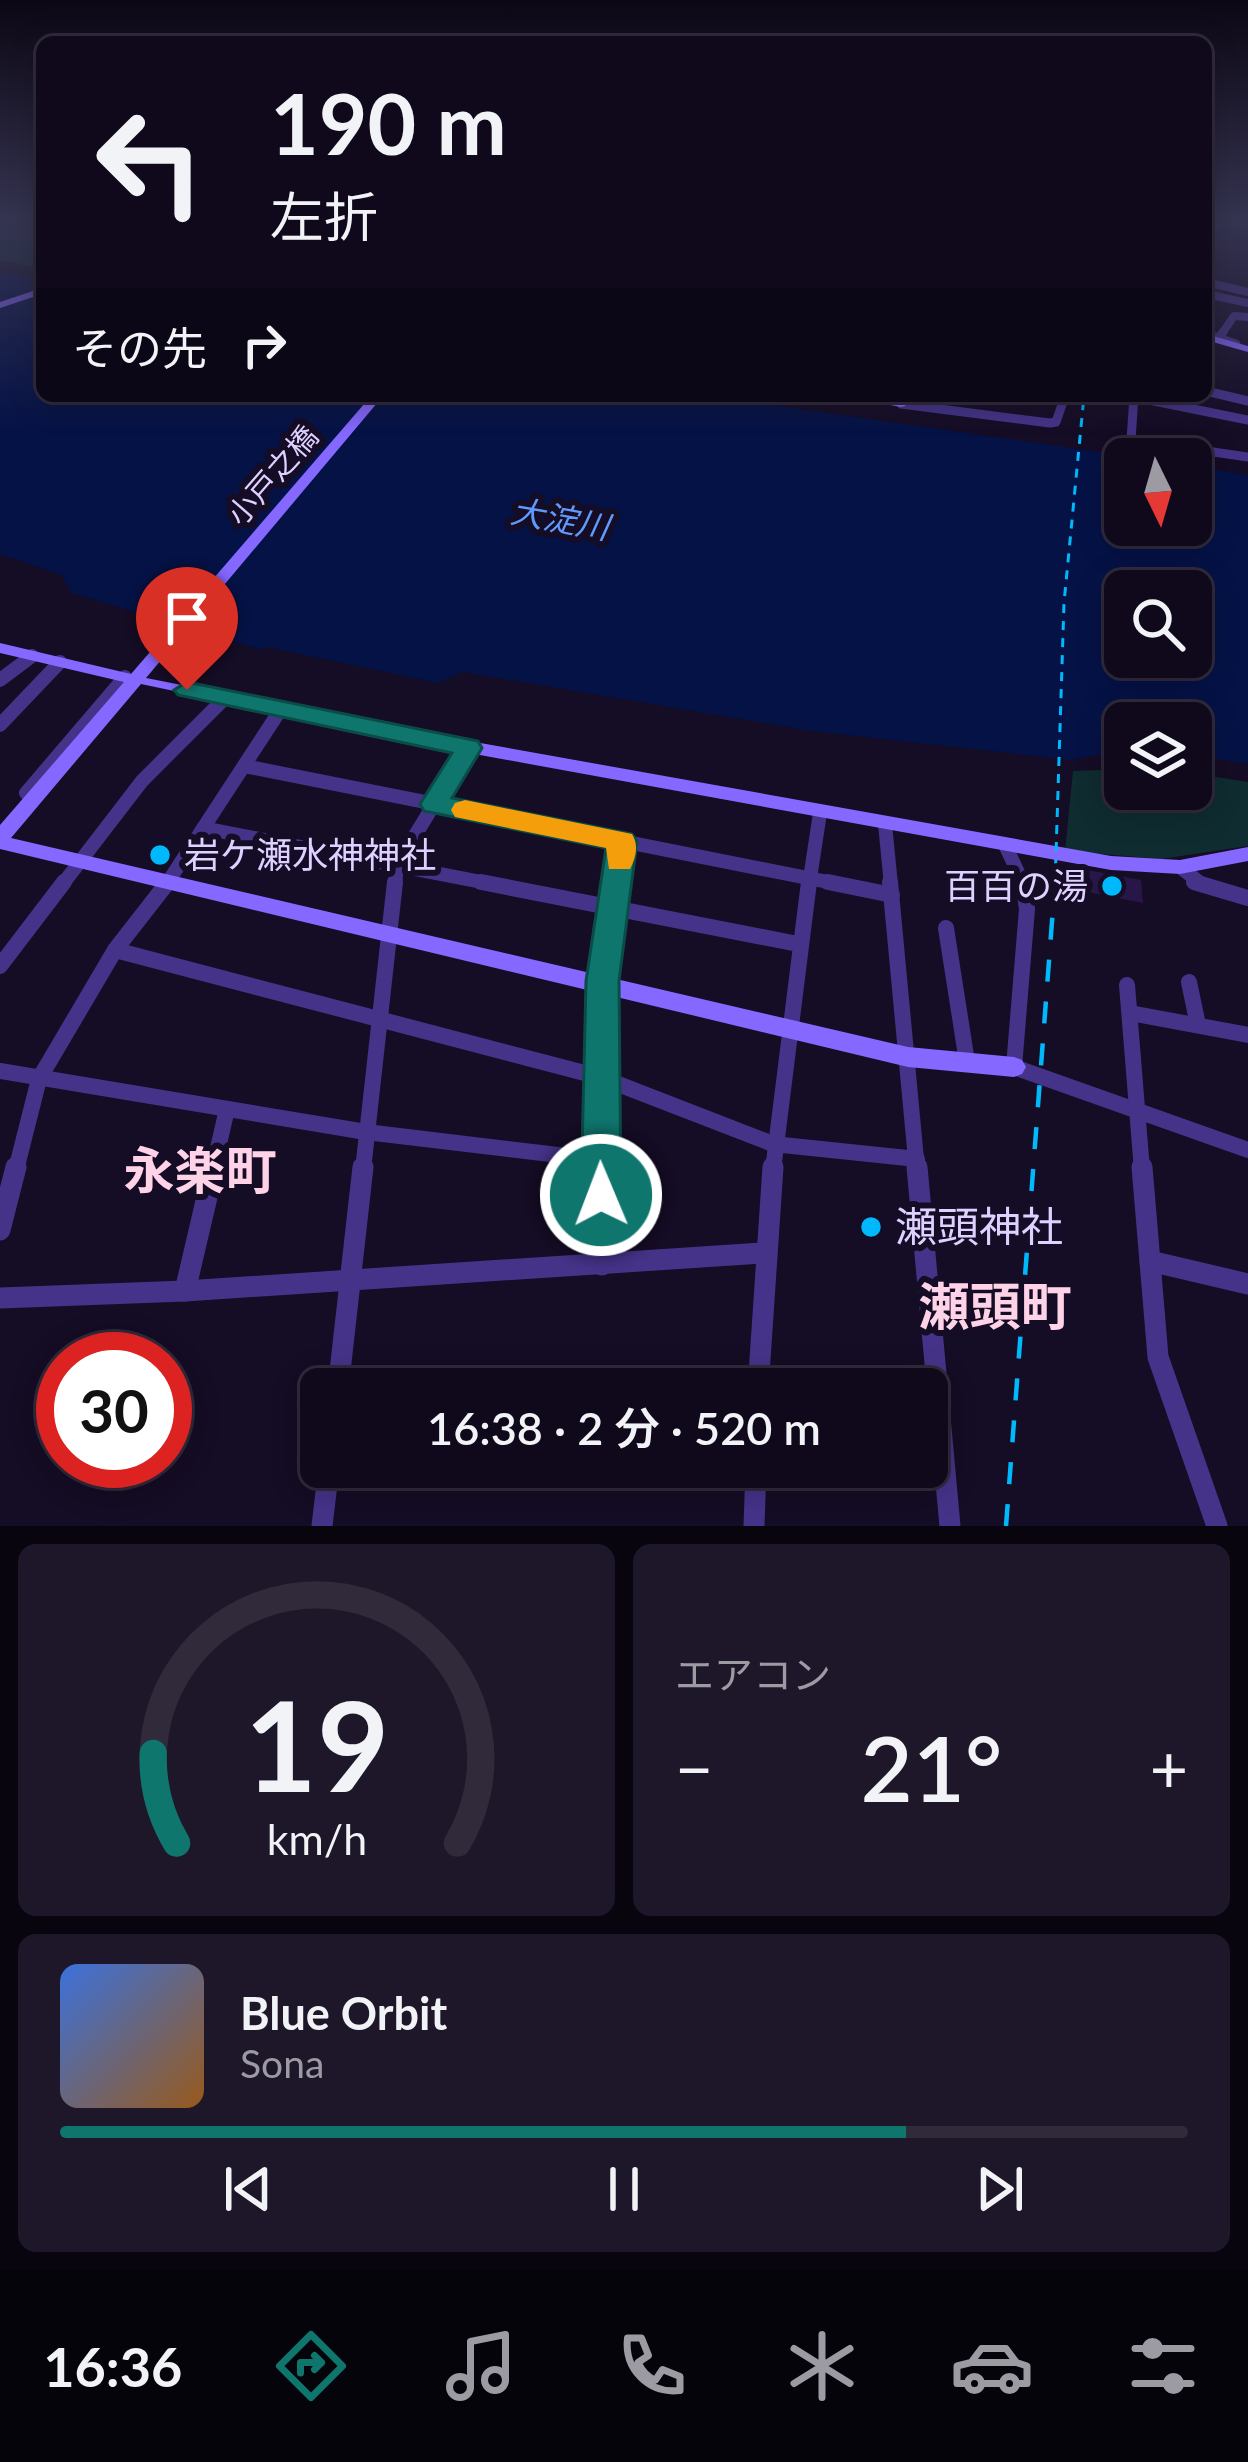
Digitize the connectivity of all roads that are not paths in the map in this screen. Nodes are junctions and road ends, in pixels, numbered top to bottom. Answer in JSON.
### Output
{"nodes":[{"id":1,"x":36,"y":293,"type":"edge"},
{"id":2,"x":1212,"y":295,"type":"edge"},
{"id":3,"x":1248,"y":303,"type":"edge"},
{"id":4,"x":0,"y":305,"type":"edge"},
{"id":5,"x":1248,"y":317,"type":"edge"},
{"id":6,"x":1212,"y":334,"type":"edge"},
{"id":7,"x":1212,"y":338,"type":"edge"},
{"id":8,"x":1247,"y":349,"type":"edge"},
{"id":9,"x":1212,"y":392,"type":"edge"},
{"id":10,"x":1248,"y":401,"type":"edge"},
{"id":11,"x":372,"y":402,"type":"edge"},
{"id":12,"x":916,"y":402,"type":"edge"},
{"id":13,"x":1063,"y":402,"type":"edge"},
{"id":14,"x":1134,"y":402,"type":"edge"},
{"id":15,"x":1168,"y":402,"type":"edge"},
{"id":16,"x":1204,"y":402,"type":"edge"},
{"id":17,"x":1201,"y":408,"type":"junction"},
{"id":18,"x":1248,"y":420,"type":"edge"},
{"id":19,"x":1248,"y":457,"type":"edge"},
{"id":20,"x":0,"y":648,"type":"edge"},
{"id":21,"x":33,"y":656,"type":"junction"},
{"id":22,"x":60,"y":662,"type":"junction"},
{"id":23,"x":125,"y":676,"type":"joint"},
{"id":24,"x":0,"y":680,"type":"edge"},
{"id":25,"x":148,"y":682,"type":"dead end"},
{"id":26,"x":225,"y":698,"type":"junction"},
{"id":27,"x":281,"y":709,"type":"junction"},
{"id":28,"x":0,"y":725,"type":"edge"},
{"id":29,"x":469,"y":748,"type":"junction"},
{"id":30,"x":244,"y":766,"type":"junction"},
{"id":31,"x":34,"y":797,"type":"junction"},
{"id":32,"x":434,"y":804,"type":"junction"},
{"id":33,"x":820,"y":813,"type":"junction"},
{"id":34,"x":884,"y":824,"type":"junction"},
{"id":35,"x":203,"y":828,"type":"junction"},
{"id":36,"x":0,"y":840,"type":"edge"},
{"id":37,"x":622,"y":841,"type":"junction"},
{"id":38,"x":1006,"y":847,"type":"junction"},
{"id":39,"x":1248,"y":854,"type":"edge"},
{"id":40,"x":82,"y":862,"type":"junction"},
{"id":41,"x":397,"y":865,"type":"junction"},
{"id":42,"x":1167,"y":872,"type":"junction"},
{"id":43,"x":809,"y":879,"type":"junction"},
{"id":44,"x":169,"y":881,"type":"junction"},
{"id":45,"x":892,"y":895,"type":"junction"},
{"id":46,"x":1248,"y":898,"type":"edge"},
{"id":47,"x":613,"y":910,"type":"junction"},
{"id":48,"x":946,"y":928,"type":"dead end"},
{"id":49,"x":392,"y":936,"type":"junction"},
{"id":50,"x":798,"y":944,"type":"junction"},
{"id":51,"x":115,"y":950,"type":"junction"},
{"id":52,"x":0,"y":966,"type":"edge"},
{"id":53,"x":603,"y":981,"type":"junction"},
{"id":54,"x":1189,"y":982,"type":"dead end"},
{"id":55,"x":1127,"y":985,"type":"dead end"},
{"id":56,"x":1130,"y":1013,"type":"junction"},
{"id":57,"x":381,"y":1021,"type":"junction"},
{"id":58,"x":1198,"y":1025,"type":"junction"},
{"id":59,"x":785,"y":1028,"type":"junction"},
{"id":60,"x":1248,"y":1035,"type":"edge"},
{"id":61,"x":908,"y":1057,"type":"junction"},
{"id":62,"x":968,"y":1062,"type":"junction"},
{"id":63,"x":1014,"y":1067,"type":"junction"},
{"id":64,"x":0,"y":1071,"type":"edge"},
{"id":65,"x":600,"y":1077,"type":"junction"},
{"id":66,"x":39,"y":1078,"type":"junction"},
{"id":67,"x":226,"y":1109,"type":"junction"},
{"id":68,"x":1137,"y":1110,"type":"junction"},
{"id":69,"x":366,"y":1132,"type":"junction"},
{"id":70,"x":773,"y":1144,"type":"junction"},
{"id":71,"x":1248,"y":1150,"type":"edge"},
{"id":72,"x":917,"y":1159,"type":"junction"},
{"id":73,"x":600,"y":1160,"type":"junction"},
{"id":74,"x":0,"y":1230,"type":"edge"},
{"id":75,"x":762,"y":1253,"type":"junction"},
{"id":76,"x":1150,"y":1261,"type":"junction"},
{"id":77,"x":602,"y":1264,"type":"junction"},
{"id":78,"x":350,"y":1280,"type":"junction"},
{"id":79,"x":1248,"y":1284,"type":"edge"},
{"id":80,"x":185,"y":1291,"type":"junction"},
{"id":81,"x":0,"y":1298,"type":"edge"},
{"id":82,"x":340,"y":1368,"type":"edge"},
{"id":83,"x":759,"y":1368,"type":"edge"},
{"id":84,"x":932,"y":1368,"type":"edge"},
{"id":85,"x":327,"y":1488,"type":"edge"},
{"id":86,"x":755,"y":1488,"type":"edge"},
{"id":87,"x":946,"y":1488,"type":"edge"},
{"id":88,"x":322,"y":1526,"type":"edge"},
{"id":89,"x":754,"y":1526,"type":"edge"},
{"id":90,"x":950,"y":1526,"type":"edge"},
{"id":91,"x":1216,"y":1526,"type":"edge"}],
"edges":[{"from":1,"to":4,"type":"street"},
{"from":2,"to":3,"type":"street"},
{"from":5,"to":6,"type":"street"},
{"from":7,"to":8,"type":"street"},
{"from":9,"to":10,"type":"street"},
{"from":11,"to":31,"type":"street","name":"小戸之橋"},
{"from":12,"to":13,"type":"street"},
{"from":14,"to":19,"type":"street"},
{"from":15,"to":17,"type":"street"},
{"from":16,"to":17,"type":"street"},
{"from":17,"to":18,"type":"street"},
{"from":20,"to":21,"type":"street"},
{"from":21,"to":22,"type":"street"},
{"from":21,"to":24,"type":"street"},
{"from":22,"to":23,"type":"street"},
{"from":22,"to":28,"type":"street"},
{"from":23,"to":31,"type":"street"},
{"from":25,"to":26,"type":"street"},
{"from":26,"to":27,"type":"street"},
{"from":26,"to":40,"type":"street"},
{"from":27,"to":29,"type":"street"},
{"from":27,"to":30,"type":"street"},
{"from":29,"to":32,"type":"street"},
{"from":29,"to":33,"type":"street"},
{"from":30,"to":32,"type":"street"},
{"from":30,"to":35,"type":"street"},
{"from":31,"to":36,"type":"street","name":"小戸之橋"},
{"from":32,"to":37,"type":"street"},
{"from":32,"to":41,"type":"street"},
{"from":33,"to":34,"type":"street"},
{"from":33,"to":43,"type":"street"},
{"from":34,"to":38,"type":"street"},
{"from":34,"to":45,"type":"street"},
{"from":35,"to":41,"type":"street"},
{"from":35,"to":44,"type":"street"},
{"from":36,"to":40,"type":"street"},
{"from":37,"to":43,"type":"street"},
{"from":37,"to":47,"type":"street"},
{"from":38,"to":42,"type":"street"},
{"from":38,"to":63,"type":"street"},
{"from":39,"to":42,"type":"street"},
{"from":40,"to":44,"type":"street"},
{"from":40,"to":52,"type":"street"},
{"from":41,"to":47,"type":"street"},
{"from":41,"to":49,"type":"street"},
{"from":42,"to":46,"type":"street"},
{"from":43,"to":45,"type":"street"},
{"from":43,"to":50,"type":"street"},
{"from":44,"to":49,"type":"street"},
{"from":44,"to":51,"type":"street"},
{"from":45,"to":61,"type":"street"},
{"from":47,"to":50,"type":"street"},
{"from":47,"to":53,"type":"street"},
{"from":48,"to":62,"type":"street"},
{"from":49,"to":53,"type":"street"},
{"from":49,"to":57,"type":"street"},
{"from":50,"to":59,"type":"street"},
{"from":51,"to":57,"type":"street"},
{"from":51,"to":66,"type":"street"},
{"from":53,"to":59,"type":"street"},
{"from":53,"to":65,"type":"street"},
{"from":54,"to":58,"type":"street"},
{"from":55,"to":56,"type":"street"},
{"from":56,"to":58,"type":"street"},
{"from":56,"to":68,"type":"street"},
{"from":57,"to":65,"type":"street"},
{"from":57,"to":69,"type":"street"},
{"from":58,"to":60,"type":"street"},
{"from":59,"to":61,"type":"street"},
{"from":59,"to":70,"type":"street"},
{"from":61,"to":62,"type":"street"},
{"from":61,"to":72,"type":"street"},
{"from":62,"to":63,"type":"street"},
{"from":63,"to":68,"type":"street"},
{"from":64,"to":66,"type":"street"},
{"from":65,"to":70,"type":"street"},
{"from":65,"to":73,"type":"street"},
{"from":66,"to":67,"type":"street"},
{"from":66,"to":74,"type":"street"},
{"from":67,"to":69,"type":"street"},
{"from":67,"to":80,"type":"street"},
{"from":68,"to":71,"type":"street"},
{"from":68,"to":76,"type":"street"},
{"from":69,"to":73,"type":"street"},
{"from":69,"to":78,"type":"street"},
{"from":70,"to":72,"type":"street"},
{"from":70,"to":75,"type":"street"},
{"from":72,"to":84,"type":"street"},
{"from":73,"to":77,"type":"street"},
{"from":75,"to":77,"type":"street"},
{"from":75,"to":83,"type":"street"},
{"from":76,"to":79,"type":"street"},
{"from":76,"to":91,"type":"street"},
{"from":77,"to":78,"type":"street"},
{"from":78,"to":80,"type":"street"},
{"from":78,"to":82,"type":"street"},
{"from":80,"to":81,"type":"street"},
{"from":85,"to":88,"type":"street"},
{"from":86,"to":89,"type":"street"},
{"from":87,"to":90,"type":"street"}]}
